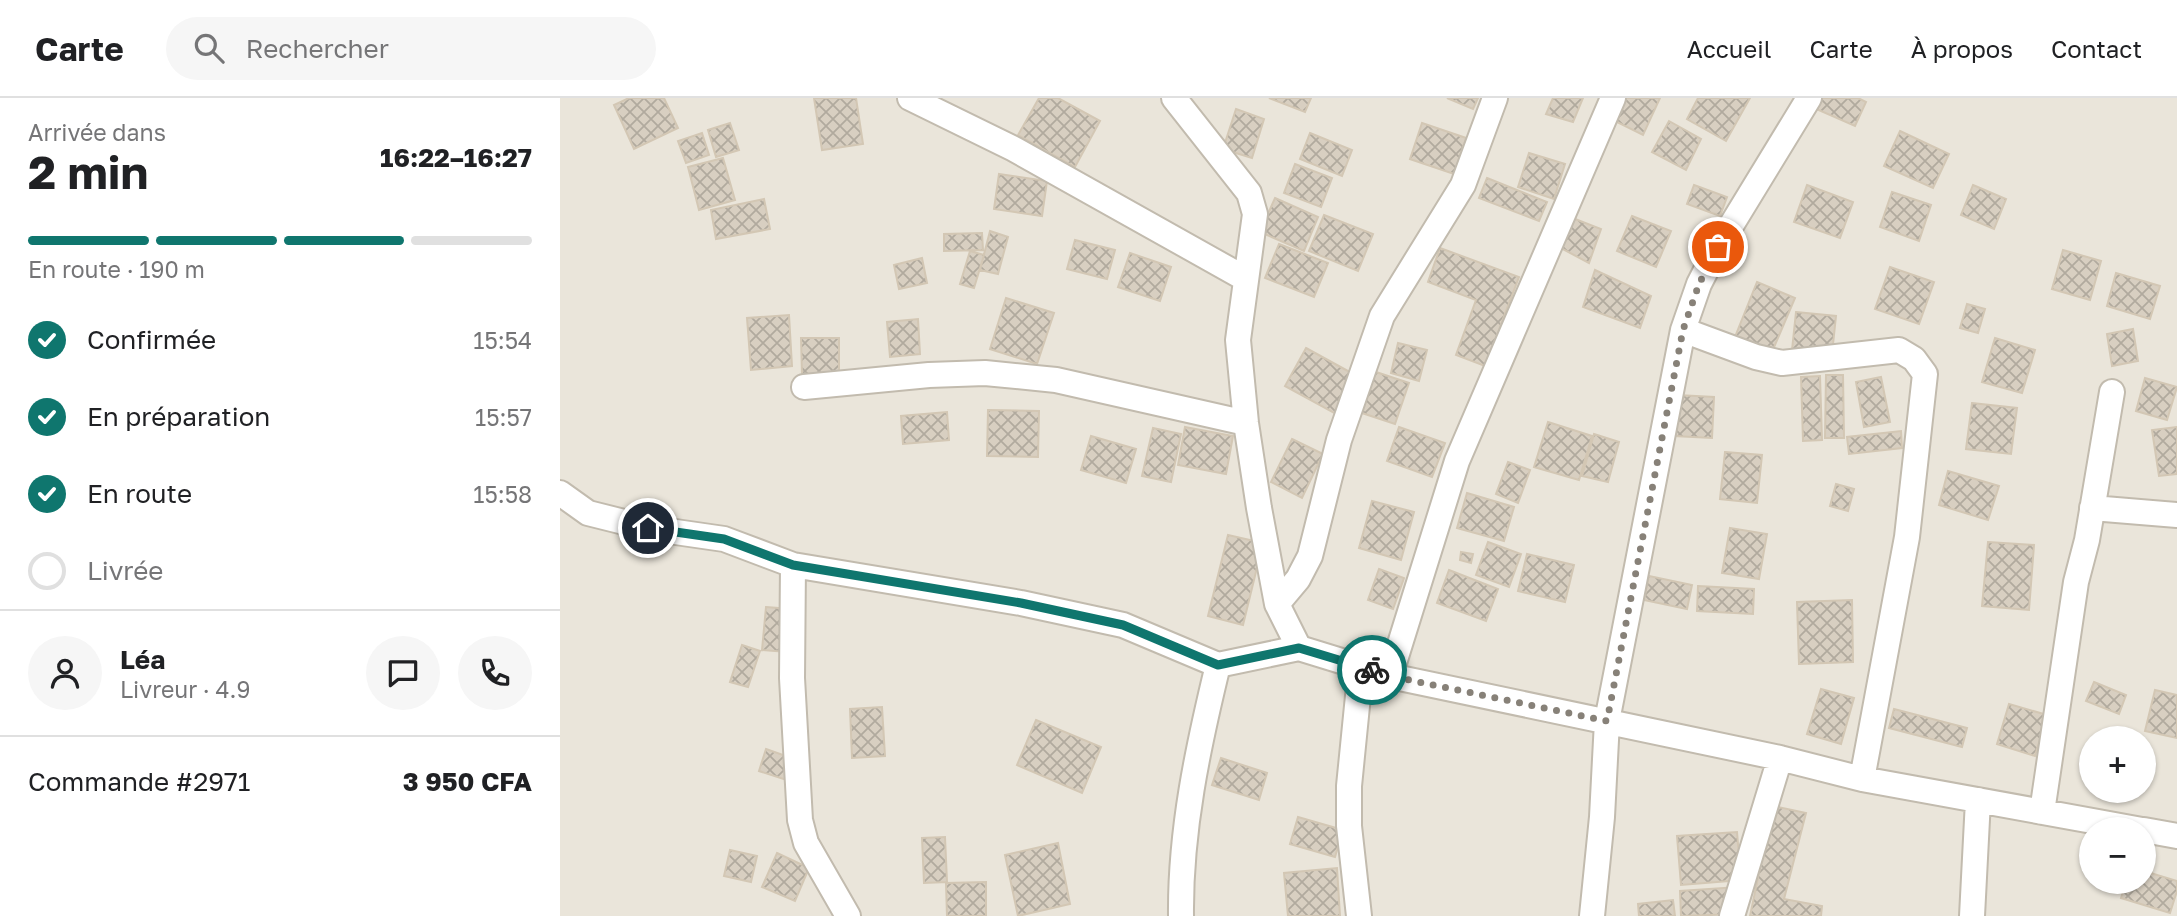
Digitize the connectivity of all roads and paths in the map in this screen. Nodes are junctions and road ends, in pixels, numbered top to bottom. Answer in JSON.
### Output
{"nodes":[{"id":1,"x":910,"y":98,"type":"edge"},
{"id":2,"x":1174,"y":98,"type":"edge"},
{"id":3,"x":1495,"y":98,"type":"edge"},
{"id":4,"x":1613,"y":98,"type":"edge"},
{"id":5,"x":1809,"y":98,"type":"edge"},
{"id":6,"x":1246,"y":279,"type":"junction"},
{"id":7,"x":1683,"y":330,"type":"junction"},
{"id":8,"x":804,"y":387,"type":"dead end"},
{"id":9,"x":2112,"y":391,"type":"dead end"},
{"id":10,"x":1246,"y":423,"type":"junction"},
{"id":11,"x":560,"y":493,"type":"edge"},
{"id":12,"x":2092,"y":508,"type":"junction"},
{"id":13,"x":2177,"y":515,"type":"edge"},
{"id":14,"x":793,"y":565,"type":"junction"},
{"id":15,"x":1277,"y":604,"type":"junction"},
{"id":16,"x":1299,"y":648,"type":"junction"},
{"id":17,"x":1218,"y":665,"type":"junction"},
{"id":18,"x":1361,"y":666,"type":"junction"},
{"id":19,"x":1390,"y":676,"type":"junction"},
{"id":20,"x":1607,"y":721,"type":"junction"},
{"id":21,"x":1780,"y":758,"type":"junction"},
{"id":22,"x":1862,"y":779,"type":"junction"},
{"id":23,"x":1978,"y":800,"type":"junction"},
{"id":24,"x":2042,"y":812,"type":"junction"},
{"id":25,"x":2079,"y":819,"type":"edge"},
{"id":26,"x":2156,"y":832,"type":"edge"},
{"id":27,"x":2177,"y":836,"type":"edge"},
{"id":28,"x":848,"y":916,"type":"edge"},
{"id":29,"x":1181,"y":916,"type":"edge"},
{"id":30,"x":1359,"y":916,"type":"edge"},
{"id":31,"x":1592,"y":916,"type":"edge"},
{"id":32,"x":1732,"y":916,"type":"edge"},
{"id":33,"x":1972,"y":916,"type":"edge"}],
"edges":[{"from":1,"to":6,"type":"street"},
{"from":2,"to":6,"type":"street"},
{"from":3,"to":15,"type":"street"},
{"from":4,"to":19,"type":"street"},
{"from":5,"to":7,"type":"street"},
{"from":6,"to":10,"type":"street"},
{"from":7,"to":20,"type":"street"},
{"from":7,"to":22,"type":"street"},
{"from":8,"to":10,"type":"street"},
{"from":9,"to":12,"type":"street"},
{"from":10,"to":15,"type":"street"},
{"from":11,"to":14,"type":"street"},
{"from":12,"to":13,"type":"street"},
{"from":12,"to":24,"type":"street"},
{"from":14,"to":17,"type":"street"},
{"from":14,"to":28,"type":"street"},
{"from":15,"to":16,"type":"street"},
{"from":16,"to":17,"type":"street"},
{"from":16,"to":18,"type":"street"},
{"from":17,"to":29,"type":"street"},
{"from":18,"to":19,"type":"street"},
{"from":18,"to":30,"type":"street"},
{"from":19,"to":20,"type":"street"},
{"from":20,"to":21,"type":"street"},
{"from":20,"to":31,"type":"street"},
{"from":21,"to":22,"type":"street"},
{"from":21,"to":32,"type":"street"},
{"from":22,"to":23,"type":"street"},
{"from":23,"to":24,"type":"street"},
{"from":23,"to":33,"type":"street"},
{"from":24,"to":25,"type":"street"},
{"from":26,"to":27,"type":"street"}]}
